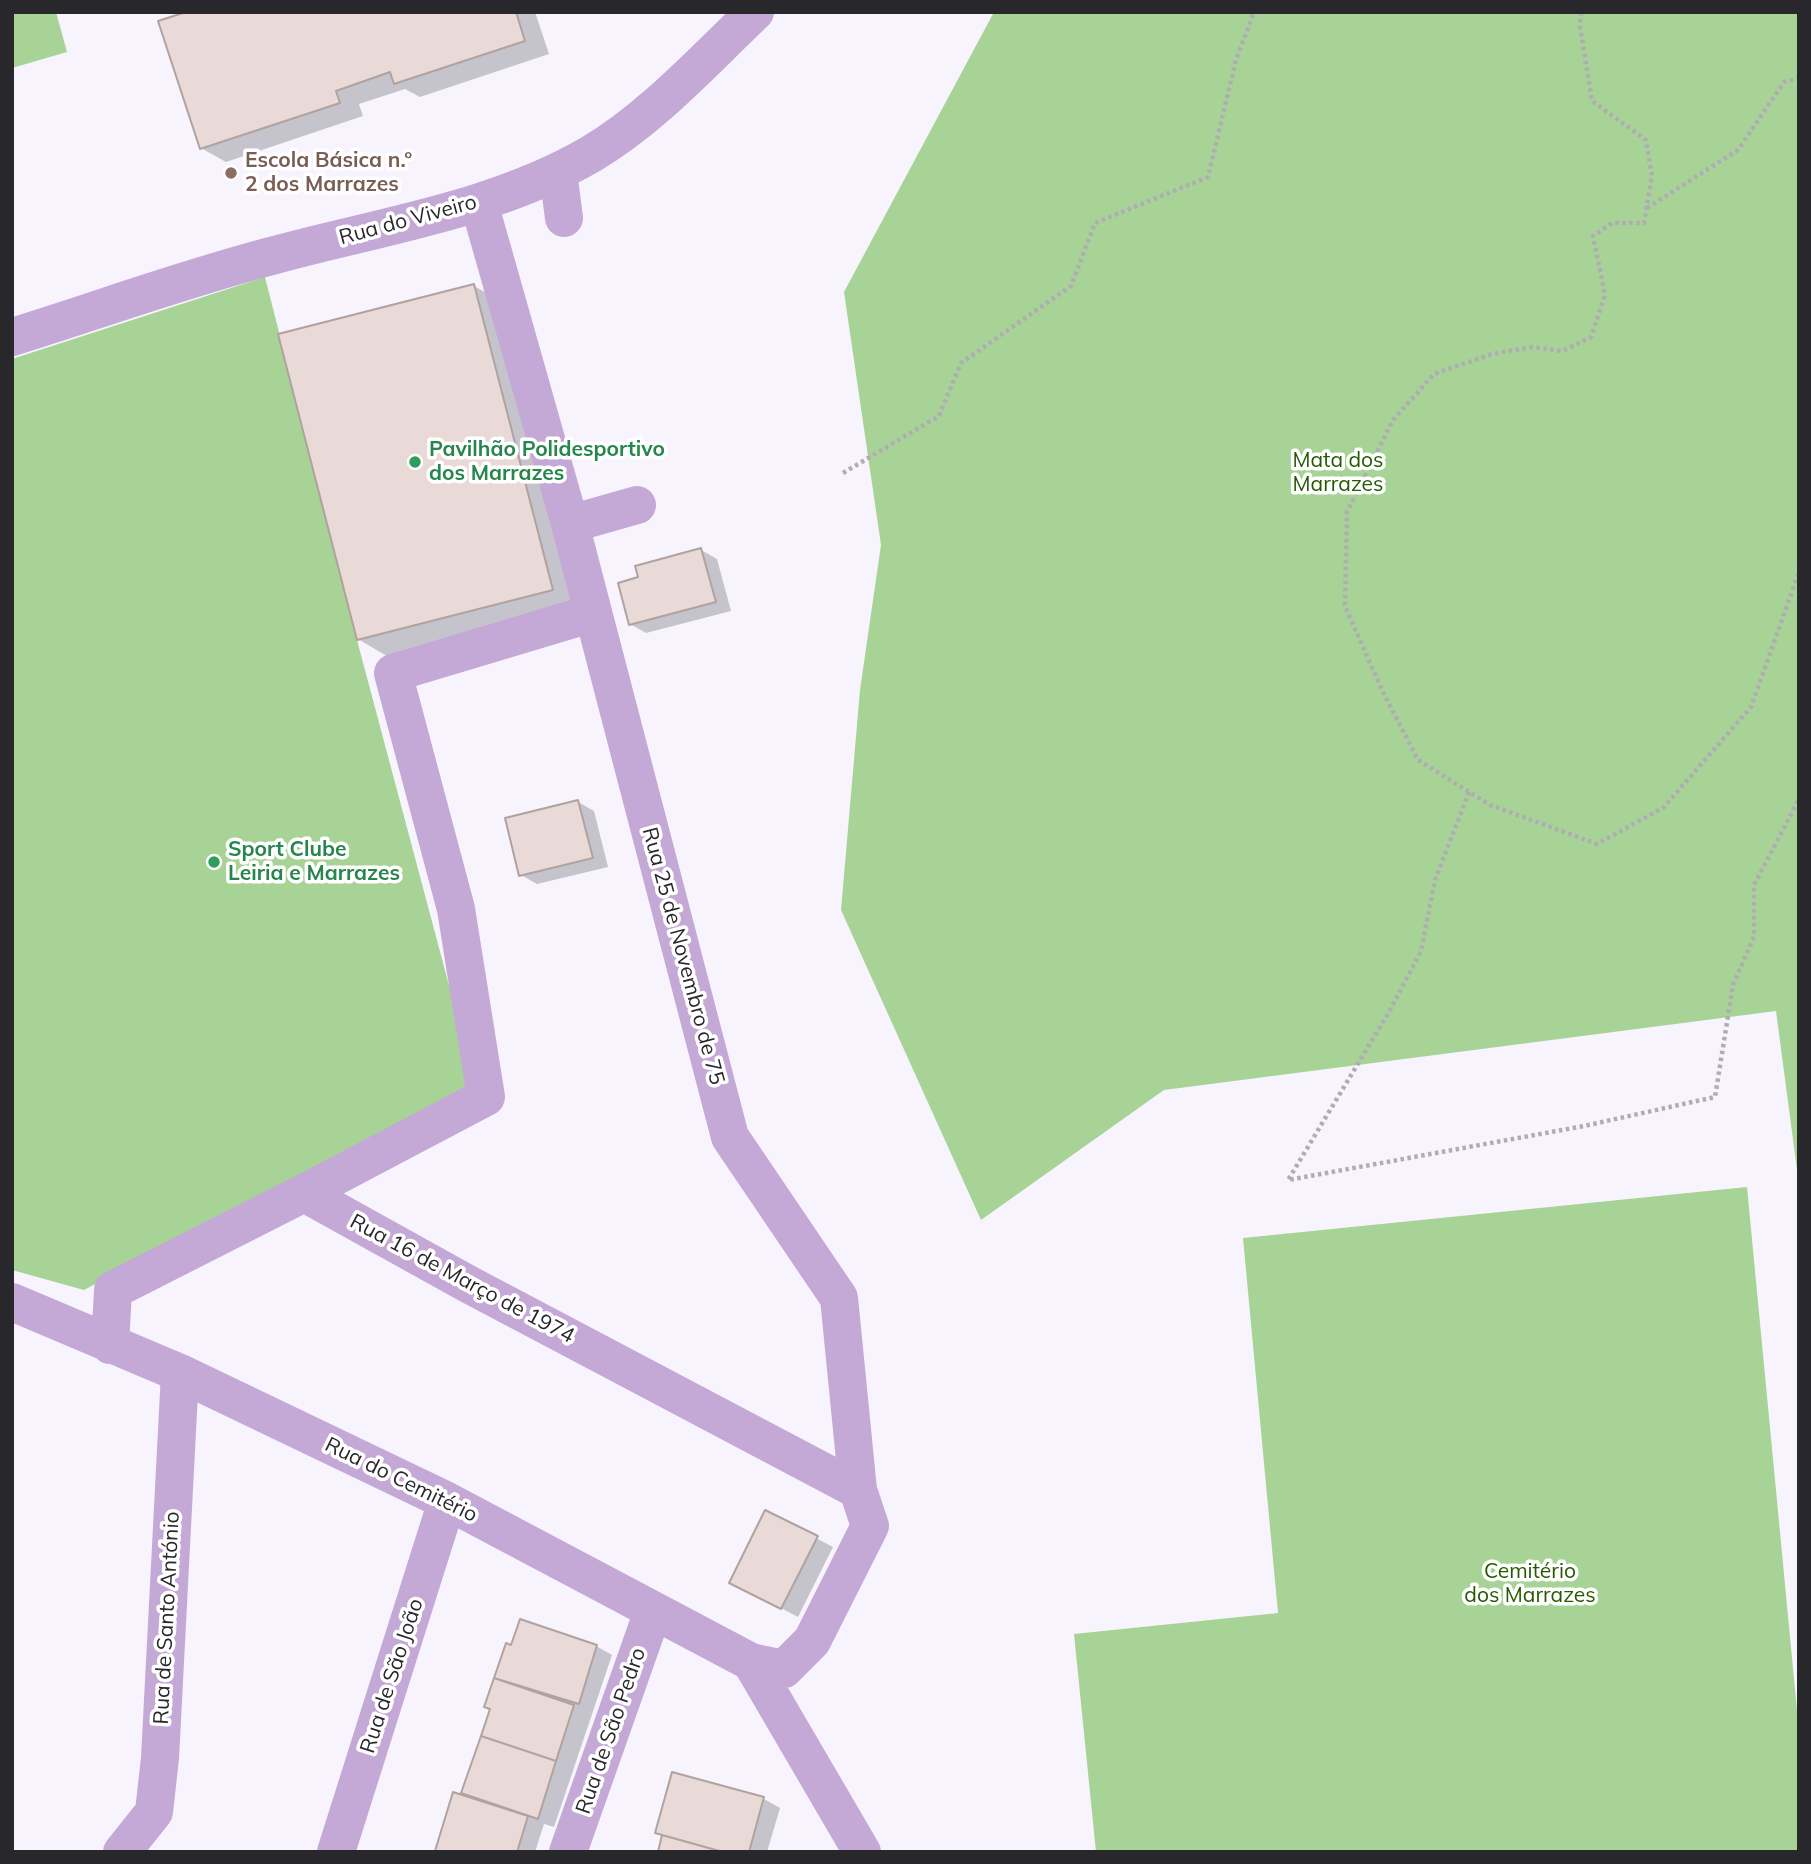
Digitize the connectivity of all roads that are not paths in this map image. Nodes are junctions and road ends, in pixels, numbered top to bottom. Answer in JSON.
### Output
{"nodes":[{"id":1,"x":755,"y":12,"type":"edge"},
{"id":2,"x":558,"y":172,"type":"junction"},
{"id":3,"x":479,"y":203,"type":"junction"},
{"id":4,"x":564,"y":218,"type":"dead end"},
{"id":5,"x":12,"y":337,"type":"edge"},
{"id":6,"x":636,"y":505,"type":"dead end"},
{"id":7,"x":570,"y":524,"type":"junction"},
{"id":8,"x":593,"y":613,"type":"junction"},
{"id":9,"x":304,"y":1194,"type":"junction"},
{"id":10,"x":12,"y":1302,"type":"edge"},
{"id":11,"x":110,"y":1345,"type":"junction"},
{"id":12,"x":180,"y":1373,"type":"junction"},
{"id":13,"x":858,"y":1490,"type":"junction"},
{"id":14,"x":447,"y":1501,"type":"junction"},
{"id":15,"x":653,"y":1611,"type":"junction"},
{"id":16,"x":767,"y":1665,"type":"junction"},
{"id":17,"x":122,"y":1852,"type":"edge"},
{"id":18,"x":336,"y":1852,"type":"edge"},
{"id":19,"x":568,"y":1852,"type":"edge"},
{"id":20,"x":862,"y":1852,"type":"edge"}],
"edges":[{"from":1,"to":2,"type":"street","name":"Rua do Viveiro"},
{"from":2,"to":3,"type":"street","name":"Rua do Viveiro"},
{"from":2,"to":4,"type":"street"},
{"from":3,"to":5,"type":"street","name":"Rua do Viveiro"},
{"from":3,"to":7,"type":"street","name":"Rua 25 de Novembro de 75"},
{"from":6,"to":7,"type":"street"},
{"from":7,"to":8,"type":"street","name":"Rua 25 de Novembro de 75"},
{"from":8,"to":9,"type":"street"},
{"from":8,"to":13,"type":"street","name":"Rua 25 de Novembro de 75"},
{"from":9,"to":11,"type":"street"},
{"from":9,"to":13,"type":"street","name":"Rua 16 de Março de 1974"},
{"from":10,"to":11,"type":"street","name":"Rua do Cemitério"},
{"from":11,"to":12,"type":"street","name":"Rua do Cemitério"},
{"from":12,"to":14,"type":"street","name":"Rua do Cemitério"},
{"from":12,"to":17,"type":"street","name":"Rua de Santo António"},
{"from":13,"to":16,"type":"street","name":"Rua 25 de Novembro de 75"},
{"from":14,"to":15,"type":"street","name":"Rua do Cemitério"},
{"from":14,"to":18,"type":"street","name":"Rua de São João"},
{"from":15,"to":16,"type":"street","name":"Rua do Cemitério"},
{"from":15,"to":19,"type":"street","name":"Rua de São Pedro"},
{"from":16,"to":20,"type":"street"}]}
